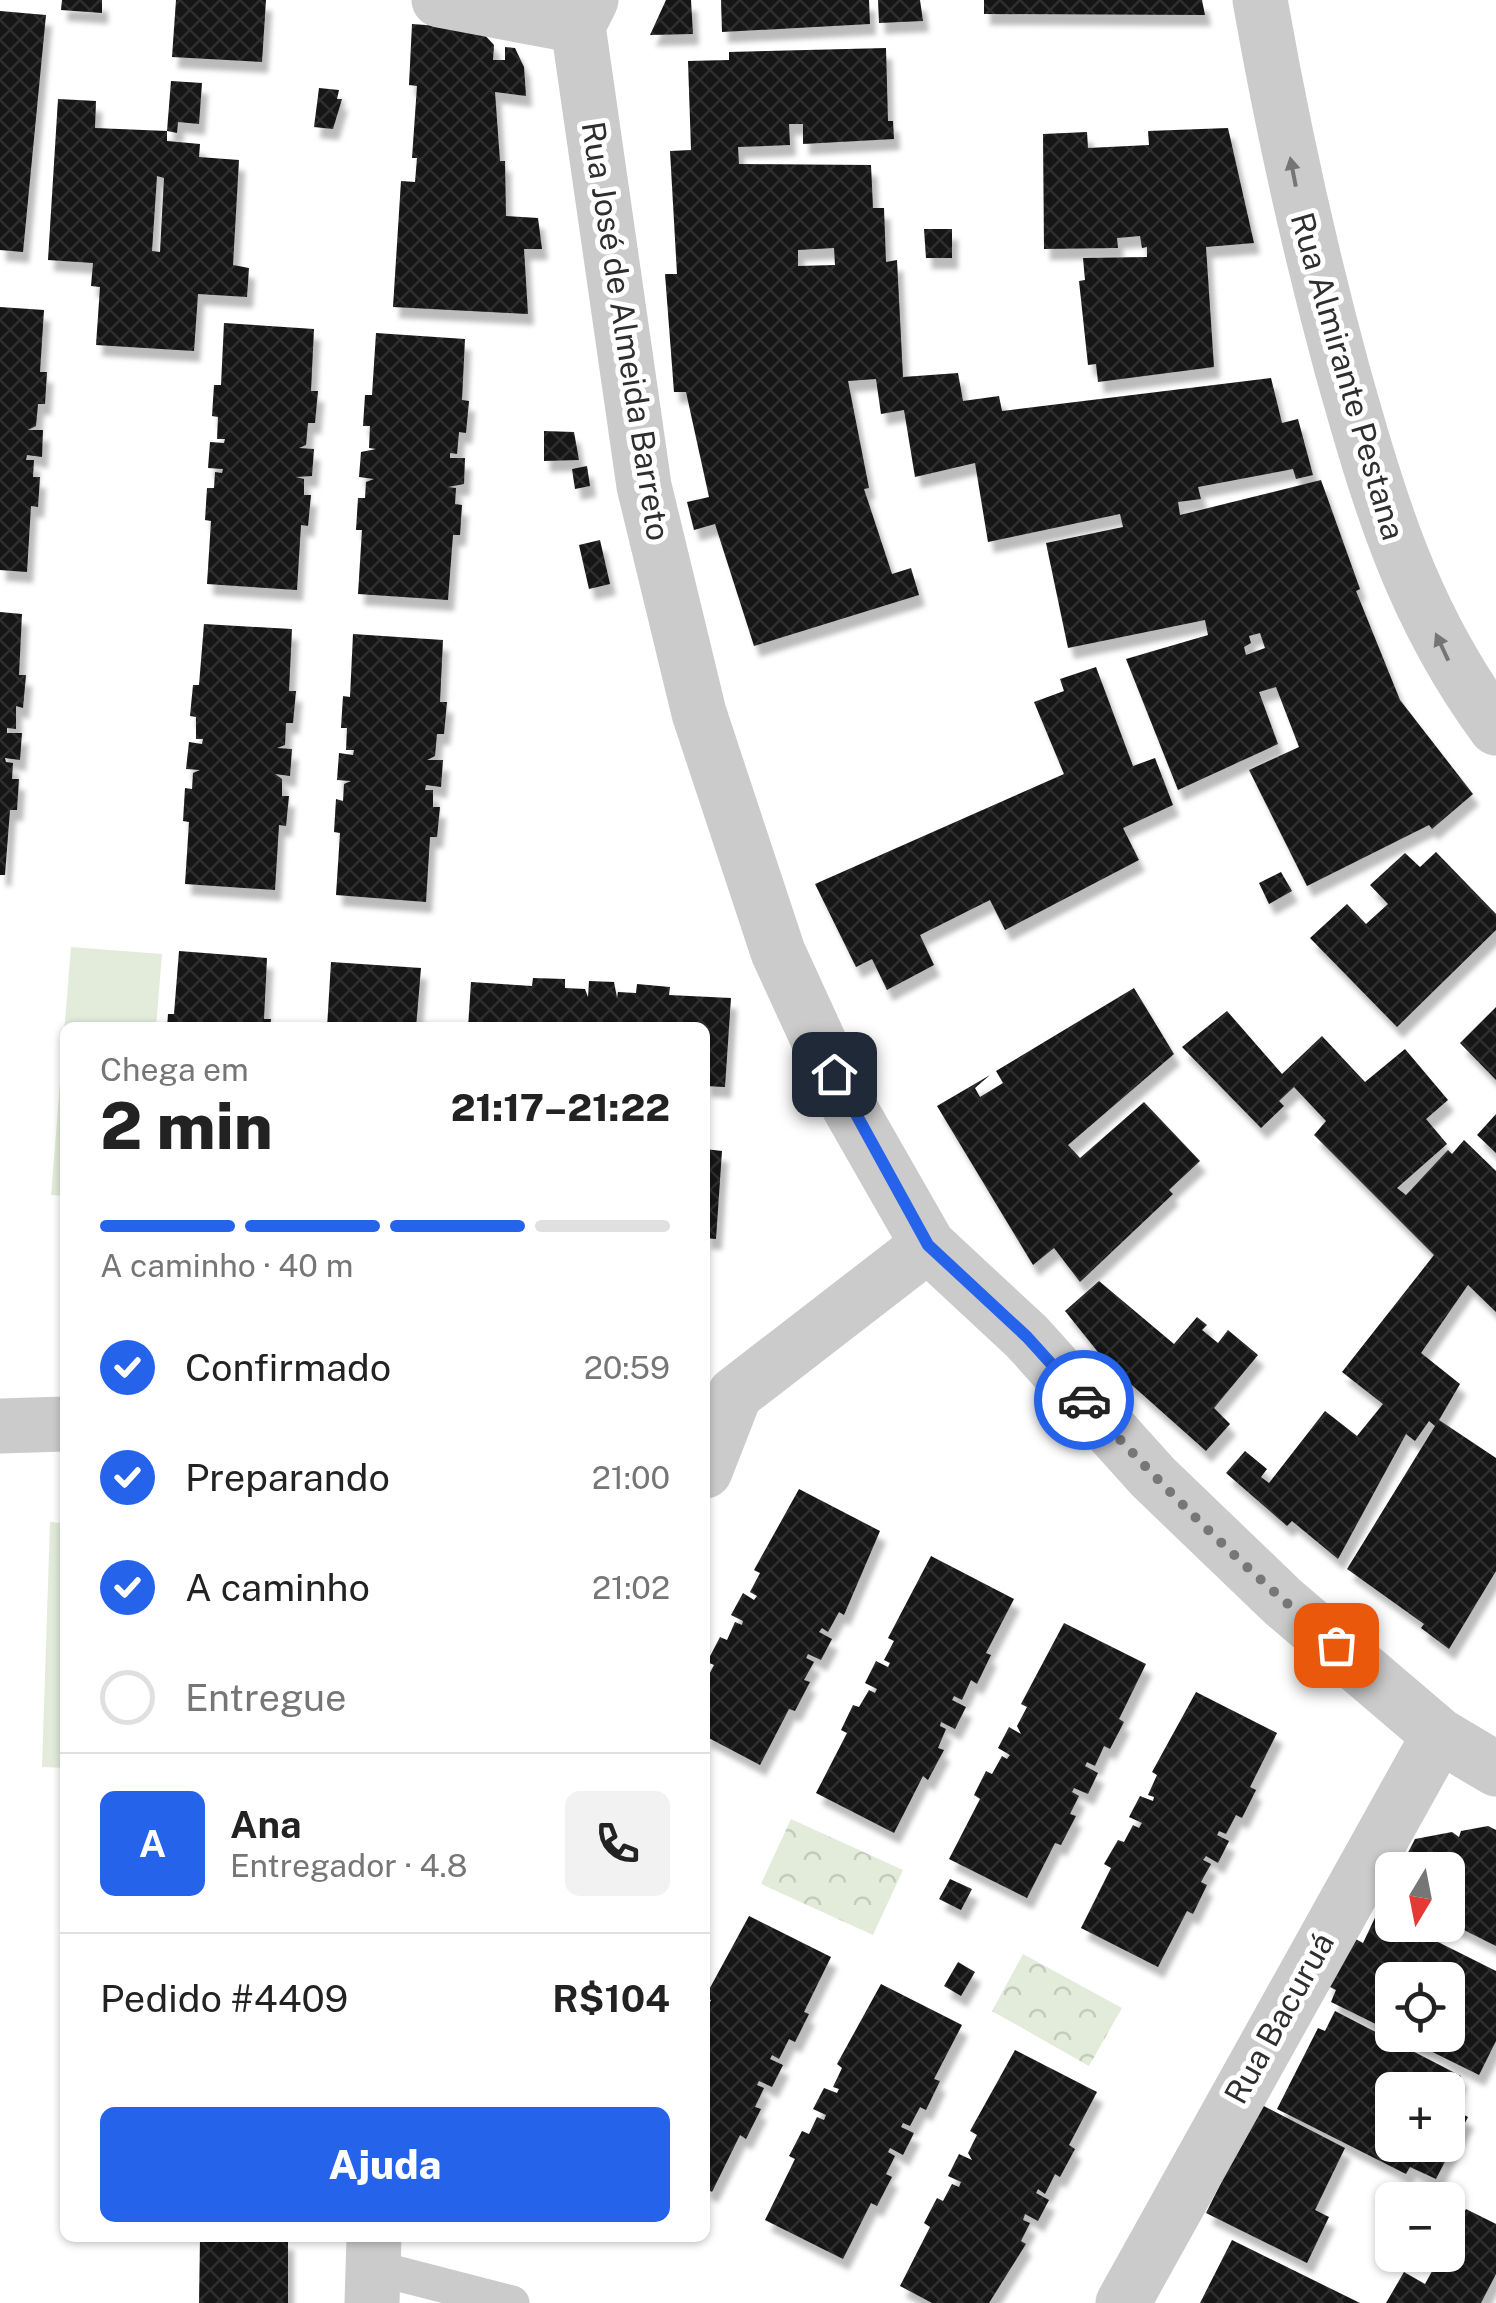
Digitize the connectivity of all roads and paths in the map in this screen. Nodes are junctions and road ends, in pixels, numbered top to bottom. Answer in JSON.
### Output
{"nodes":[{"id":1,"x":439,"y":0,"type":"edge"},
{"id":2,"x":1260,"y":0,"type":"edge"},
{"id":3,"x":584,"y":13,"type":"edge"},
{"id":4,"x":1496,"y":728,"type":"edge"},
{"id":5,"x":928,"y":1245,"type":"junction"},
{"id":6,"x":720,"y":1396,"type":"edge"},
{"id":7,"x":60,"y":1424,"type":"edge"},
{"id":8,"x":0,"y":1426,"type":"edge"},
{"id":9,"x":710,"y":1446,"type":"edge"},
{"id":10,"x":1439,"y":1735,"type":"junction"},
{"id":11,"x":1496,"y":1769,"type":"edge"},
{"id":12,"x":373,"y":2269,"type":"edge"},
{"id":13,"x":512,"y":2303,"type":"edge"},
{"id":14,"x":1123,"y":2303,"type":"edge"}],
"edges":[{"from":1,"to":3,"type":"street"},
{"from":4,"to":2,"type":"street","name":"Rua Almirante Pestana","one_way":true},
{"from":3,"to":5,"type":"street","name":"Rua José de Almeida Barreto"},
{"from":5,"to":6,"type":"street"},
{"from":5,"to":10,"type":"street","name":"Rua José de Almeida Barreto"},
{"from":6,"to":9,"type":"street"},
{"from":7,"to":8,"type":"street"},
{"from":10,"to":11,"type":"street","name":"Rua José de Almeida Barreto"},
{"from":10,"to":14,"type":"street","name":"Rua Bacuruá"},
{"from":12,"to":13,"type":"lane"}]}
